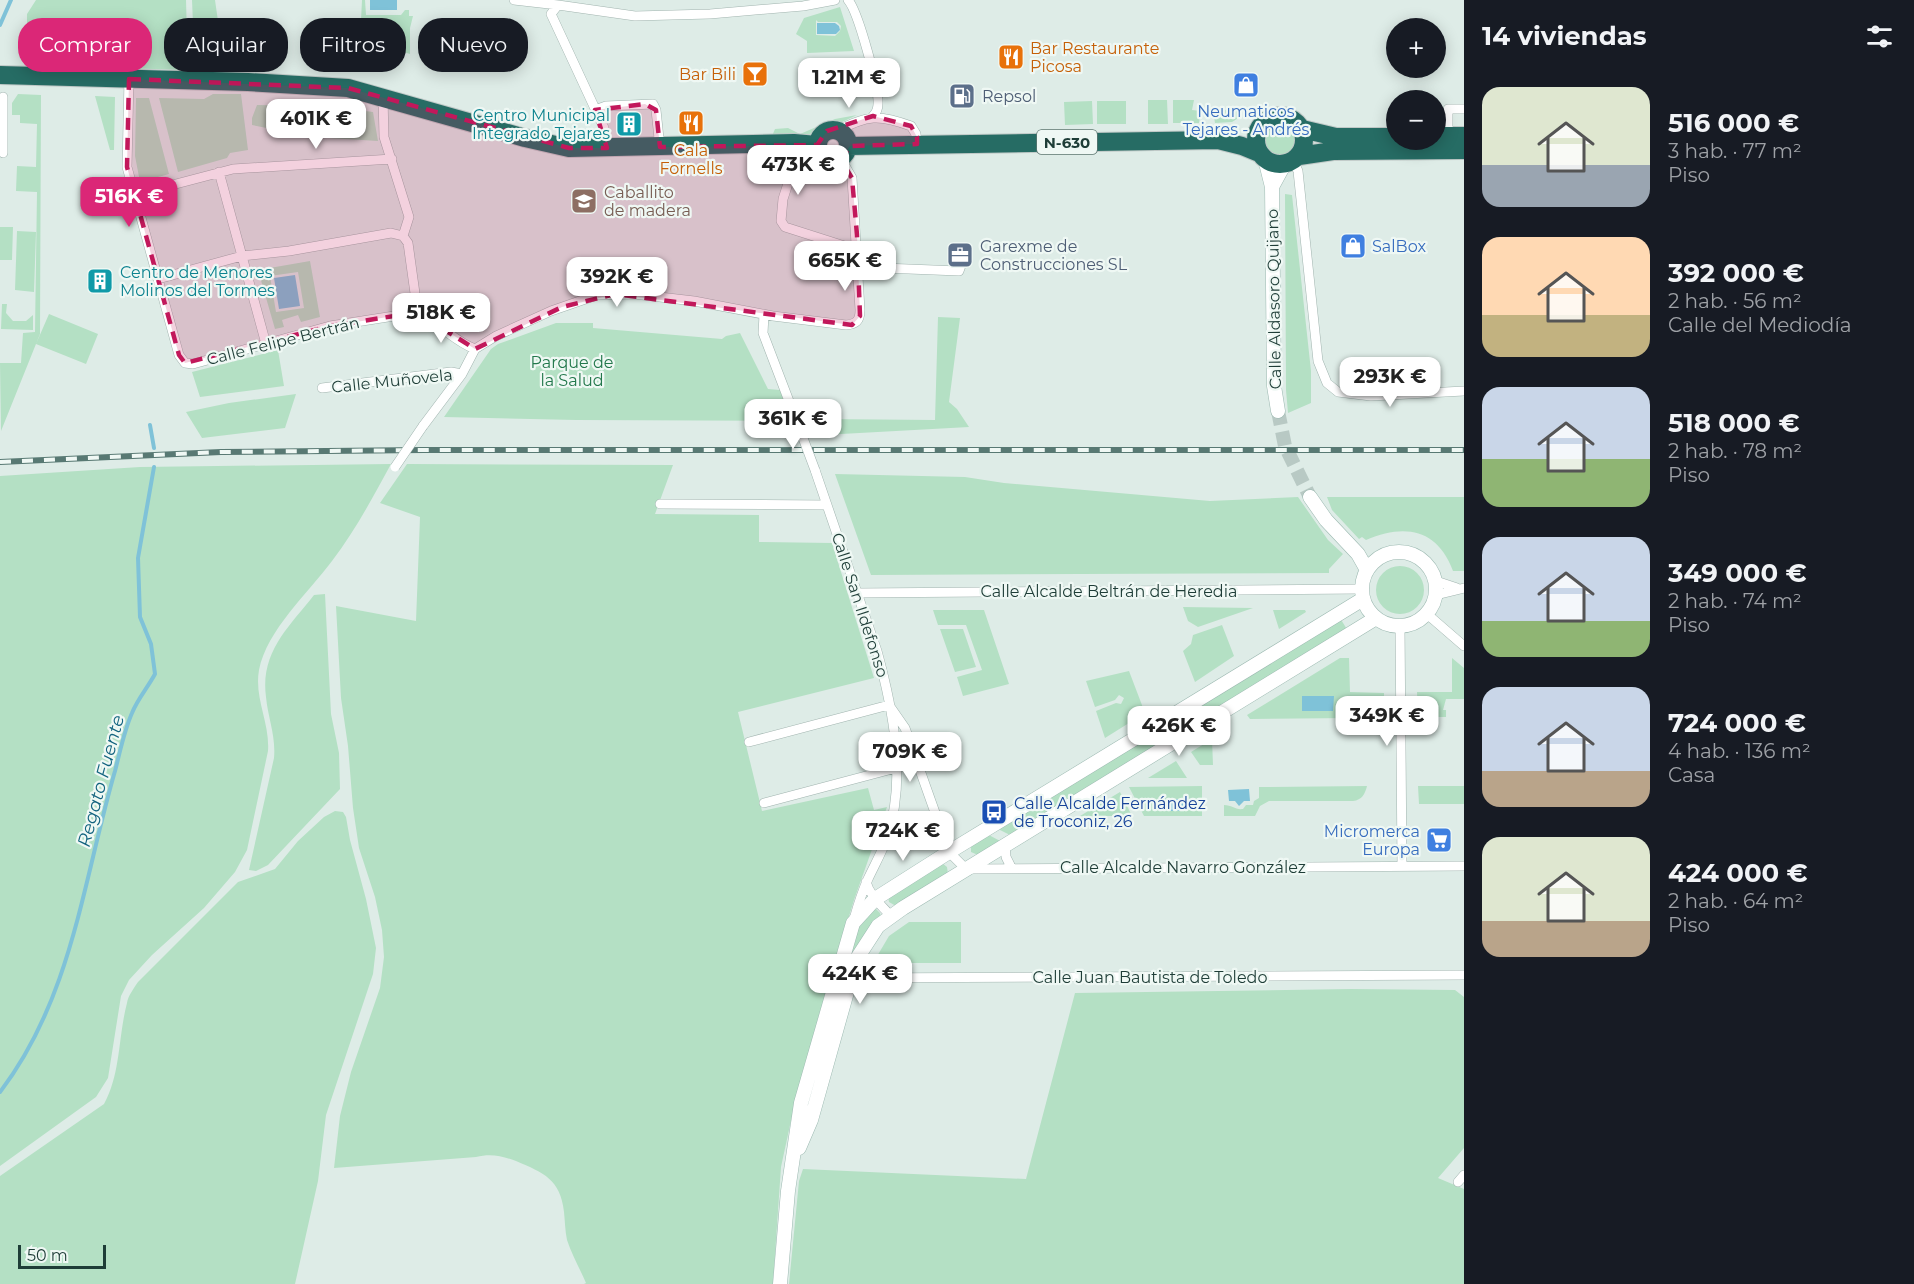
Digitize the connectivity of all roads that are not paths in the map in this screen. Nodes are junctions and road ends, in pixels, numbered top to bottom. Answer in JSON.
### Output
{"nodes":[{"id":1,"x":514,"y":0,"type":"edge"},
{"id":2,"x":835,"y":0,"type":"edge"},
{"id":3,"x":848,"y":0,"type":"edge"},
{"id":4,"x":556,"y":7,"type":"junction"},
{"id":5,"x":129,"y":79,"type":"junction"},
{"id":6,"x":6,"y":86,"type":"edge"},
{"id":7,"x":383,"y":97,"type":"junction"},
{"id":8,"x":1464,"y":109,"type":"edge"},
{"id":9,"x":596,"y":110,"type":"junction"},
{"id":10,"x":873,"y":116,"type":"junction"},
{"id":11,"x":1263,"y":123,"type":"junction"},
{"id":12,"x":1302,"y":129,"type":"junction"},
{"id":13,"x":837,"y":131,"type":"junction"},
{"id":14,"x":1449,"y":136,"type":"edge"},
{"id":15,"x":1386,"y":137,"type":"edge"},
{"id":16,"x":1218,"y":140,"type":"junction"},
{"id":17,"x":917,"y":144,"type":"junction"},
{"id":18,"x":607,"y":147,"type":"junction"},
{"id":19,"x":660,"y":147,"type":"junction"},
{"id":20,"x":1464,"y":150,"type":"edge"},
{"id":21,"x":844,"y":152,"type":"junction"},
{"id":22,"x":3,"y":153,"type":"dead end"},
{"id":23,"x":815,"y":155,"type":"junction"},
{"id":24,"x":1262,"y":156,"type":"junction"},
{"id":25,"x":392,"y":159,"type":"junction"},
{"id":26,"x":1292,"y":161,"type":"junction"},
{"id":27,"x":219,"y":172,"type":"junction"},
{"id":28,"x":1272,"y":187,"type":"junction"},
{"id":29,"x":134,"y":195,"type":"junction"},
{"id":30,"x":403,"y":236,"type":"junction"},
{"id":31,"x":857,"y":250,"type":"junction"},
{"id":32,"x":242,"y":256,"type":"junction"},
{"id":33,"x":963,"y":260,"type":"dead end"},
{"id":34,"x":858,"y":267,"type":"junction"},
{"id":35,"x":158,"y":279,"type":"junction"},
{"id":36,"x":418,"y":315,"type":"junction"},
{"id":37,"x":764,"y":315,"type":"junction"},
{"id":38,"x":266,"y":344,"type":"junction"},
{"id":39,"x":475,"y":349,"type":"junction"},
{"id":40,"x":462,"y":374,"type":"junction"},
{"id":41,"x":322,"y":388,"type":"dead end"},
{"id":42,"x":1464,"y":391,"type":"edge"},
{"id":43,"x":1278,"y":411,"type":"tunnel mouth"},
{"id":44,"x":395,"y":467,"type":"dead end"},
{"id":45,"x":1310,"y":497,"type":"tunnel mouth"},
{"id":46,"x":660,"y":504,"type":"dead end"},
{"id":47,"x":827,"y":505,"type":"junction"},
{"id":48,"x":1371,"y":565,"type":"junction"},
{"id":49,"x":1436,"y":588,"type":"junction"},
{"id":50,"x":1461,"y":588,"type":"edge"},
{"id":51,"x":857,"y":593,"type":"junction"},
{"id":52,"x":1362,"y":594,"type":"junction"},
{"id":53,"x":1427,"y":614,"type":"junction"},
{"id":54,"x":1376,"y":618,"type":"junction"},
{"id":55,"x":1400,"y":627,"type":"junction"},
{"id":56,"x":1464,"y":646,"type":"edge"},
{"id":57,"x":889,"y":705,"type":"junction"},
{"id":58,"x":749,"y":742,"type":"dead end"},
{"id":59,"x":896,"y":768,"type":"junction"},
{"id":60,"x":764,"y":803,"type":"dead end"},
{"id":61,"x":1005,"y":845,"type":"junction"},
{"id":62,"x":949,"y":852,"type":"junction"},
{"id":63,"x":1464,"y":866,"type":"edge"},
{"id":64,"x":1011,"y":867,"type":"junction"},
{"id":65,"x":1402,"y":867,"type":"junction"},
{"id":66,"x":966,"y":869,"type":"junction"},
{"id":67,"x":866,"y":882,"type":"junction"},
{"id":68,"x":875,"y":899,"type":"junction"},
{"id":69,"x":890,"y":915,"type":"junction"},
{"id":70,"x":853,"y":923,"type":"junction"},
{"id":71,"x":1464,"y":975,"type":"edge"},
{"id":72,"x":836,"y":977,"type":"junction"},
{"id":73,"x":851,"y":979,"type":"junction"},
{"id":74,"x":792,"y":1166,"type":"junction"},
{"id":75,"x":780,"y":1284,"type":"edge"}],
"edges":[{"from":1,"to":4,"type":"street"},
{"from":2,"to":4,"type":"street"},
{"from":3,"to":10,"type":"street"},
{"from":4,"to":9,"type":"street"},
{"from":5,"to":6,"type":"highway","number":"N-630"},
{"from":5,"to":7,"type":"highway","number":"N-630"},
{"from":5,"to":29,"type":"street"},
{"from":6,"to":22,"type":"street"},
{"from":7,"to":18,"type":"highway","number":"N-630"},
{"from":7,"to":25,"type":"street"},
{"from":8,"to":14,"type":"street"},
{"from":9,"to":18,"type":"street"},
{"from":9,"to":19,"type":"street"},
{"from":10,"to":13,"type":"street"},
{"from":10,"to":17,"type":"street"},
{"from":11,"to":12,"type":"highway","number":"N-630"},
{"from":11,"to":16,"type":"highway","number":"N-630"},
{"from":11,"to":24,"type":"highway"},
{"from":12,"to":15,"type":"highway","number":"N-630"},
{"from":12,"to":26,"type":"highway"},
{"from":13,"to":21,"type":"highway"},
{"from":13,"to":23,"type":"highway"},
{"from":16,"to":17,"type":"highway","number":"N-630"},
{"from":16,"to":24,"type":"highway","number":"N-630"},
{"from":17,"to":21,"type":"highway","number":"N-630"},
{"from":18,"to":19,"type":"highway","number":"N-630"},
{"from":19,"to":23,"type":"highway","number":"N-630"},
{"from":20,"to":26,"type":"highway","number":"N-630"},
{"from":21,"to":23,"type":"highway","number":"N-630"},
{"from":21,"to":31,"type":"street"},
{"from":23,"to":31,"type":"street"},
{"from":24,"to":26,"type":"highway","number":"N-630"},
{"from":24,"to":28,"type":"main road","name":"Calle Aldasoro Quijano"},
{"from":25,"to":27,"type":"street"},
{"from":25,"to":30,"type":"street"},
{"from":26,"to":28,"type":"main road","name":"Calle Aldasoro Quijano"},
{"from":26,"to":42,"type":"street"},
{"from":27,"to":29,"type":"street"},
{"from":27,"to":32,"type":"street"},
{"from":28,"to":43,"type":"main road","name":"Calle Aldasoro Quijano"},
{"from":29,"to":35,"type":"street"},
{"from":30,"to":32,"type":"street"},
{"from":30,"to":36,"type":"street"},
{"from":31,"to":34,"type":"street"},
{"from":32,"to":35,"type":"street"},
{"from":32,"to":38,"type":"street"},
{"from":33,"to":34,"type":"street"},
{"from":34,"to":37,"type":"street"},
{"from":35,"to":38,"type":"street","name":"Calle Felipe Bertrán"},
{"from":36,"to":38,"type":"street","name":"Calle Felipe Bertrán"},
{"from":36,"to":39,"type":"street"},
{"from":37,"to":39,"type":"street"},
{"from":37,"to":47,"type":"street","name":"Calle San Ildefonso","bridge":true},
{"from":39,"to":40,"type":"street","name":"Calle Muñovela"},
{"from":40,"to":41,"type":"street","name":"Calle Muñovela"},
{"from":40,"to":44,"type":"street","name":"Calle Muñovela","bridge":true},
{"from":45,"to":48,"type":"main road"},
{"from":46,"to":47,"type":"street"},
{"from":47,"to":51,"type":"street","name":"Calle San Ildefonso"},
{"from":48,"to":49,"type":"main road"},
{"from":48,"to":52,"type":"main road"},
{"from":49,"to":50,"type":"street"},
{"from":49,"to":53,"type":"main road"},
{"from":51,"to":52,"type":"street","name":"Calle Alcalde Beltrán de Heredia"},
{"from":51,"to":57,"type":"street","name":"Calle San Ildefonso"},
{"from":52,"to":54,"type":"main road"},
{"from":52,"to":62,"type":"main road"},
{"from":53,"to":55,"type":"main road"},
{"from":53,"to":56,"type":"street"},
{"from":54,"to":55,"type":"main road"},
{"from":54,"to":61,"type":"main road"},
{"from":55,"to":65,"type":"street"},
{"from":57,"to":58,"type":"street"},
{"from":57,"to":59,"type":"street","name":"Calle San Ildefonso"},
{"from":57,"to":62,"type":"street","name":"Calle San Ildefonso"},
{"from":59,"to":60,"type":"street"},
{"from":59,"to":67,"type":"street","name":"Calle San Ildefonso"},
{"from":61,"to":64,"type":"street"},
{"from":61,"to":66,"type":"main road"},
{"from":62,"to":66,"type":"street","name":"Calle San Ildefonso"},
{"from":62,"to":68,"type":"main road"},
{"from":63,"to":65,"type":"street","name":"Calle Alcalde Navarro González"},
{"from":64,"to":65,"type":"street","name":"Calle Alcalde Navarro González"},
{"from":64,"to":66,"type":"street","name":"Calle Alcalde Navarro González"},
{"from":66,"to":69,"type":"main road"},
{"from":67,"to":68,"type":"street"},
{"from":67,"to":70,"type":"street","name":"Calle San Ildefonso"},
{"from":68,"to":69,"type":"street"},
{"from":68,"to":70,"type":"main road"},
{"from":69,"to":73,"type":"main road"},
{"from":70,"to":72,"type":"main road"},
{"from":71,"to":73,"type":"street","name":"Calle Juan Bautista de Toledo"},
{"from":72,"to":73,"type":"street","name":"Calle Juan Bautista de Toledo"},
{"from":72,"to":74,"type":"main road"},
{"from":73,"to":74,"type":"main road"},
{"from":74,"to":75,"type":"main road"}]}
